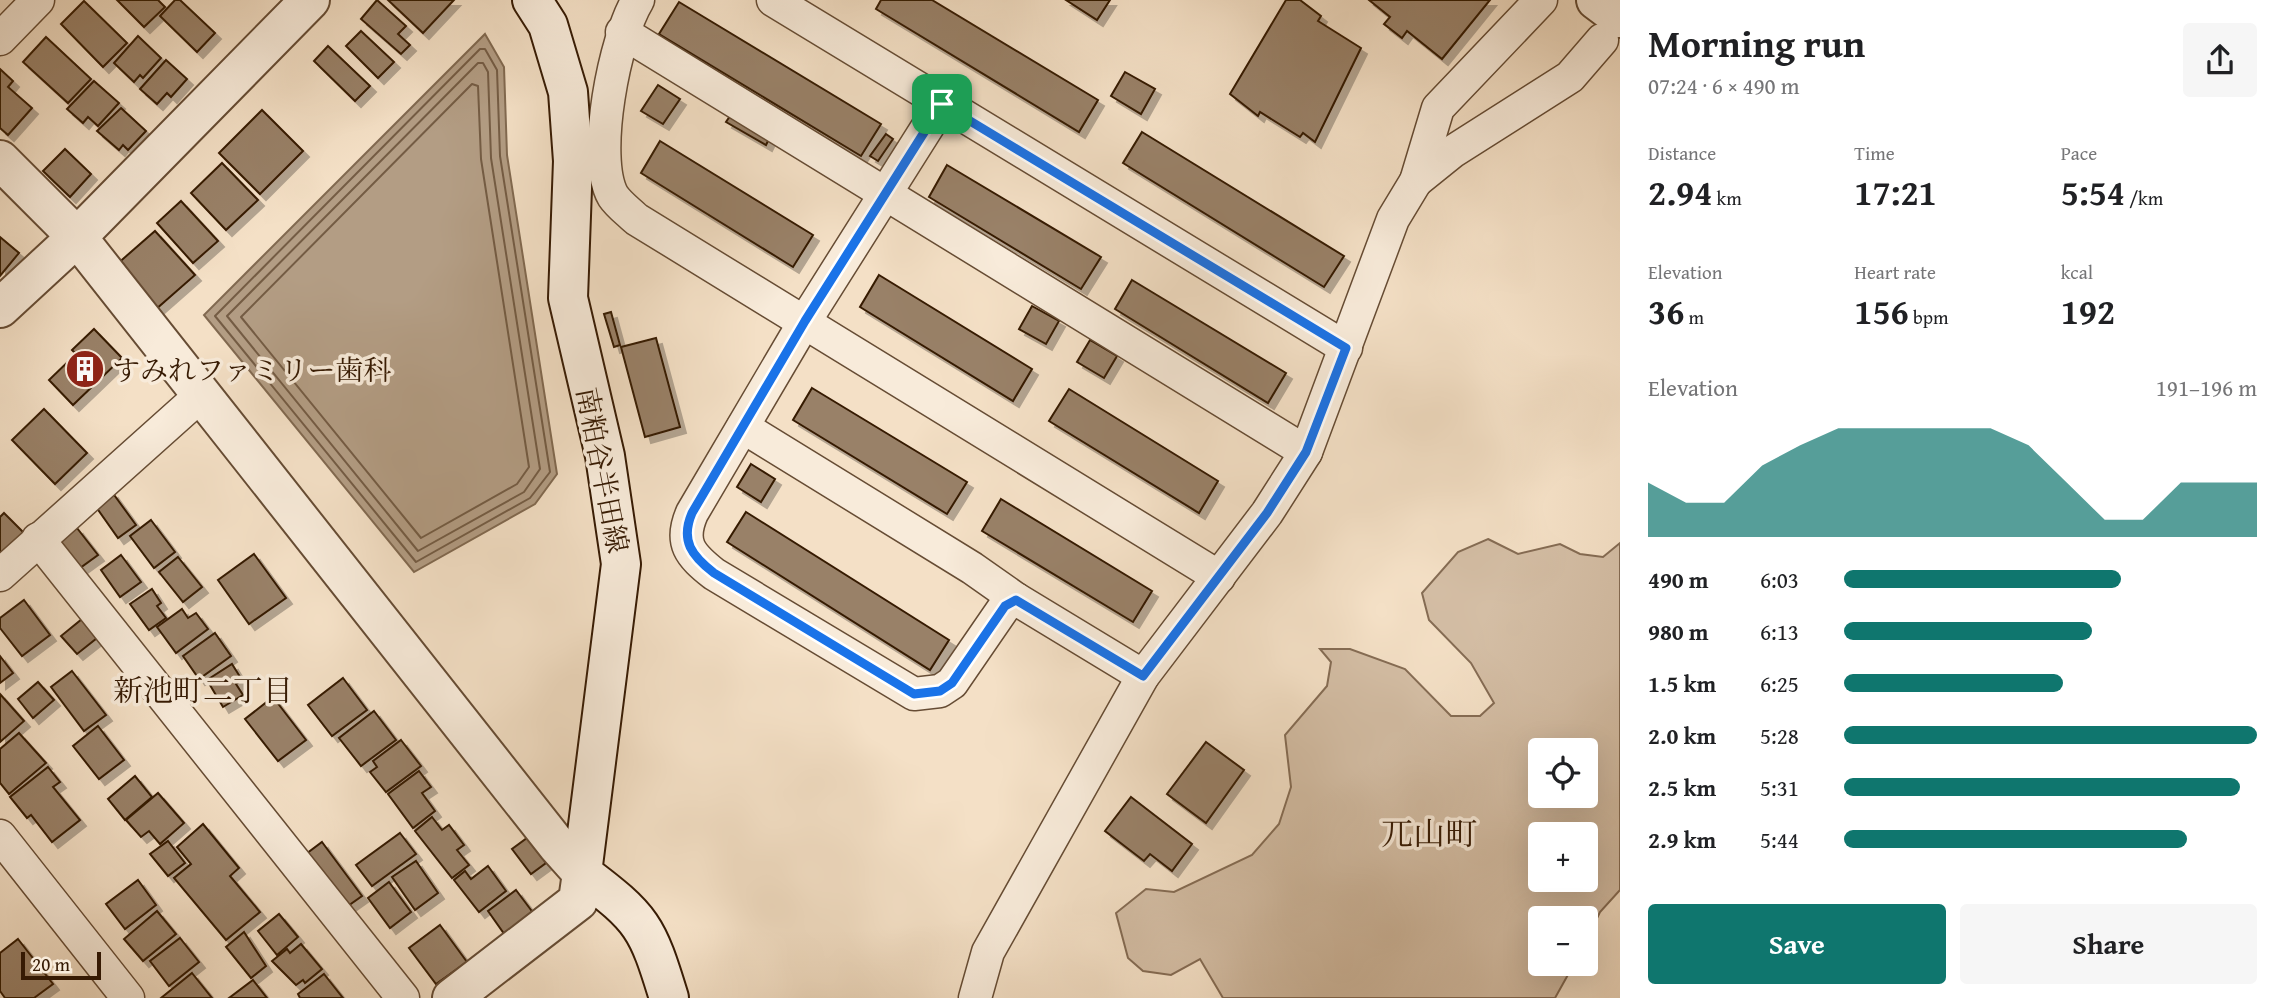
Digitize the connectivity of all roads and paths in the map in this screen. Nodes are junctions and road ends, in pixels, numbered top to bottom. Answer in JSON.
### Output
{"nodes":[{"id":1,"x":37,"y":0,"type":"edge"},
{"id":2,"x":310,"y":0,"type":"edge"},
{"id":3,"x":532,"y":0,"type":"edge"},
{"id":4,"x":638,"y":0,"type":"edge"},
{"id":5,"x":773,"y":0,"type":"edge"},
{"id":6,"x":1541,"y":0,"type":"edge"},
{"id":7,"x":1596,"y":0,"type":"edge"},
{"id":8,"x":1611,"y":29,"type":"edge"},
{"id":9,"x":622,"y":32,"type":"junction"},
{"id":10,"x":0,"y":39,"type":"edge"},
{"id":11,"x":942,"y":104,"type":"junction"},
{"id":12,"x":0,"y":160,"type":"edge"},
{"id":13,"x":1416,"y":181,"type":"junction"},
{"id":14,"x":887,"y":192,"type":"junction"},
{"id":15,"x":77,"y":237,"type":"junction"},
{"id":16,"x":0,"y":308,"type":"edge"},
{"id":17,"x":805,"y":321,"type":"junction"},
{"id":18,"x":1346,"y":348,"type":"junction"},
{"id":19,"x":200,"y":396,"type":"junction"},
{"id":20,"x":743,"y":427,"type":"junction"},
{"id":21,"x":1306,"y":452,"type":"junction"},
{"id":22,"x":38,"y":539,"type":"junction"},
{"id":23,"x":0,"y":575,"type":"edge"},
{"id":24,"x":1219,"y":577,"type":"junction"},
{"id":25,"x":1016,"y":600,"type":"junction"},
{"id":26,"x":1143,"y":676,"type":"junction"},
{"id":27,"x":0,"y":836,"type":"edge"},
{"id":28,"x":582,"y":873,"type":"junction"},
{"id":29,"x":128,"y":998,"type":"edge"},
{"id":30,"x":402,"y":998,"type":"edge"},
{"id":31,"x":452,"y":998,"type":"edge"},
{"id":32,"x":669,"y":998,"type":"edge"},
{"id":33,"x":975,"y":998,"type":"edge"}],
"edges":[{"from":1,"to":10,"type":"street"},
{"from":2,"to":15,"type":"street"},
{"from":3,"to":28,"type":"street","name":"南粕谷半田線"},
{"from":4,"to":9,"type":"street"},
{"from":5,"to":11,"type":"street"},
{"from":6,"to":13,"type":"street"},
{"from":7,"to":8,"type":"street"},
{"from":8,"to":13,"type":"street"},
{"from":9,"to":14,"type":"street"},
{"from":9,"to":17,"type":"street"},
{"from":11,"to":14,"type":"street"},
{"from":11,"to":18,"type":"street"},
{"from":12,"to":15,"type":"street"},
{"from":13,"to":18,"type":"street"},
{"from":14,"to":17,"type":"street"},
{"from":14,"to":21,"type":"street"},
{"from":15,"to":16,"type":"street"},
{"from":15,"to":19,"type":"street"},
{"from":17,"to":20,"type":"street"},
{"from":17,"to":24,"type":"street"},
{"from":18,"to":21,"type":"street"},
{"from":19,"to":22,"type":"street"},
{"from":19,"to":28,"type":"street"},
{"from":20,"to":25,"type":"street"},
{"from":20,"to":25,"type":"street"},
{"from":21,"to":24,"type":"street"},
{"from":22,"to":23,"type":"street"},
{"from":22,"to":30,"type":"street"},
{"from":24,"to":26,"type":"street"},
{"from":25,"to":26,"type":"street"},
{"from":26,"to":33,"type":"street"},
{"from":27,"to":29,"type":"street"},
{"from":28,"to":31,"type":"street","name":"南粕谷半田線"},
{"from":28,"to":32,"type":"street"}]}
